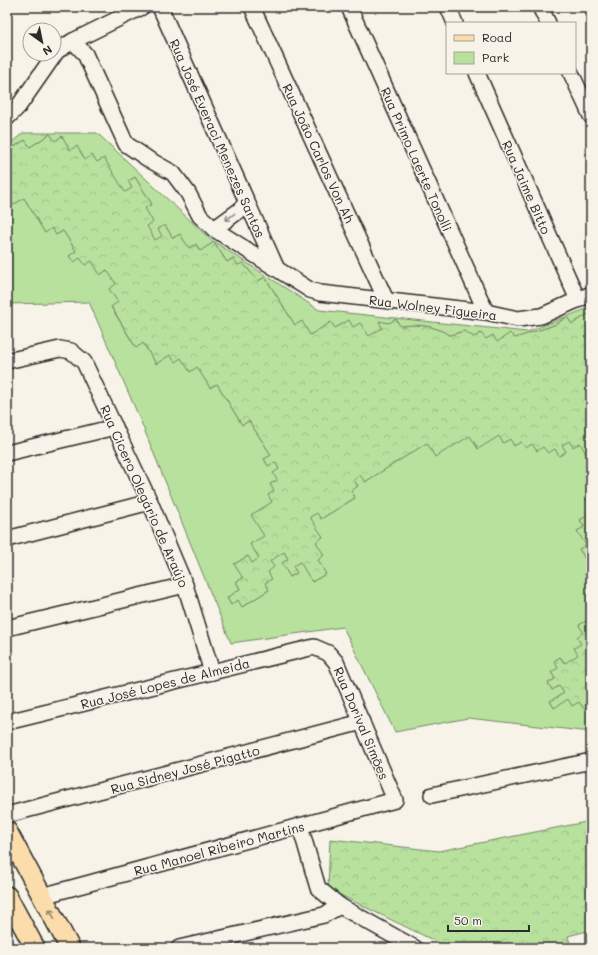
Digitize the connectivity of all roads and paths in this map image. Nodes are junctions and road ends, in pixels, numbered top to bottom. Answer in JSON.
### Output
{"nodes":[{"id":1,"x":142,"y":7,"type":"edge"},
{"id":2,"x":160,"y":7,"type":"edge"},
{"id":3,"x":252,"y":7,"type":"edge"},
{"id":4,"x":349,"y":7,"type":"edge"},
{"id":5,"x":448,"y":7,"type":"edge"},
{"id":6,"x":540,"y":7,"type":"edge"},
{"id":7,"x":455,"y":22,"type":"edge"},
{"id":8,"x":548,"y":22,"type":"edge"},
{"id":9,"x":72,"y":41,"type":"junction"},
{"id":10,"x":477,"y":74,"type":"edge"},
{"id":11,"x":571,"y":74,"type":"edge"},
{"id":12,"x":591,"y":116,"type":"edge"},
{"id":13,"x":7,"y":118,"type":"edge"},
{"id":14,"x":246,"y":203,"type":"junction"},
{"id":15,"x":214,"y":229,"type":"junction"},
{"id":16,"x":276,"y":268,"type":"junction"},
{"id":17,"x":584,"y":297,"type":"edge"},
{"id":18,"x":386,"y":300,"type":"junction"},
{"id":19,"x":486,"y":312,"type":"junction"},
{"id":20,"x":7,"y":361,"type":"edge"},
{"id":21,"x":115,"y":427,"type":"junction"},
{"id":22,"x":7,"y":453,"type":"edge"},
{"id":23,"x":150,"y":502,"type":"junction"},
{"id":24,"x":7,"y":539,"type":"edge"},
{"id":25,"x":185,"y":585,"type":"junction"},
{"id":26,"x":7,"y":628,"type":"edge"},
{"id":27,"x":324,"y":650,"type":"joint"},
{"id":28,"x":212,"y":672,"type":"junction"},
{"id":29,"x":7,"y":722,"type":"edge"},
{"id":30,"x":362,"y":722,"type":"junction"},
{"id":31,"x":591,"y":761,"type":"edge"},
{"id":32,"x":432,"y":794,"type":"dead end"},
{"id":33,"x":395,"y":800,"type":"joint"},
{"id":34,"x":7,"y":815,"type":"edge"},
{"id":35,"x":300,"y":826,"type":"junction"},
{"id":36,"x":7,"y":831,"type":"edge"},
{"id":37,"x":7,"y":896,"type":"edge"},
{"id":38,"x":42,"y":896,"type":"junction"},
{"id":39,"x":340,"y":906,"type":"junction"},
{"id":40,"x":35,"y":948,"type":"edge"},
{"id":41,"x":70,"y":948,"type":"edge"},
{"id":42,"x":179,"y":948,"type":"edge"},
{"id":43,"x":415,"y":948,"type":"edge"}],
"edges":[{"from":1,"to":9,"type":"street"},
{"from":2,"to":14,"type":"street","name":"Rua José Everaci Menezes Santos"},
{"from":3,"to":18,"type":"street","name":"Rua João Carlos Von Ah"},
{"from":4,"to":19,"type":"street","name":"Rua Primo Laerte Tonolli"},
{"from":5,"to":7,"type":"street"},
{"from":6,"to":8,"type":"street"},
{"from":9,"to":13,"type":"street"},
{"from":9,"to":15,"type":"street","name":"Rua Wolney Figueira"},
{"from":10,"to":17,"type":"street","name":"Rua Jaime Bitto"},
{"from":11,"to":12,"type":"street"},
{"from":14,"to":15,"type":"street","one_way":true},
{"from":14,"to":16,"type":"street","name":"Rua José Everaci Menezes Santos"},
{"from":15,"to":16,"type":"street","name":"Rua Wolney Figueira"},
{"from":16,"to":18,"type":"street","name":"Rua Wolney Figueira"},
{"from":17,"to":19,"type":"street","name":"Rua Wolney Figueira"},
{"from":18,"to":19,"type":"street","name":"Rua Wolney Figueira"},
{"from":20,"to":21,"type":"street","name":"Rua Cicero Olegário de Araújo"},
{"from":21,"to":22,"type":"street"},
{"from":21,"to":23,"type":"street","name":"Rua Cicero Olegário de Araújo"},
{"from":23,"to":24,"type":"street"},
{"from":23,"to":25,"type":"street","name":"Rua Cicero Olegário de Araújo"},
{"from":25,"to":26,"type":"street"},
{"from":25,"to":28,"type":"street","name":"Rua Cicero Olegário de Araújo"},
{"from":27,"to":28,"type":"street","name":"Rua José Lopes de Almeida"},
{"from":27,"to":30,"type":"street","name":"Rua Dorival Simões"},
{"from":28,"to":29,"type":"street","name":"Rua José Lopes de Almeida"},
{"from":30,"to":33,"type":"street","name":"Rua Dorival Simões"},
{"from":30,"to":34,"type":"street","name":"Rua Sidney José Pigatto"},
{"from":31,"to":32,"type":"street"},
{"from":33,"to":35,"type":"street","name":"Rua Manoel Ribeiro Martins"},
{"from":35,"to":38,"type":"street","name":"Rua Manoel Ribeiro Martins"},
{"from":35,"to":39,"type":"street"},
{"from":36,"to":38,"type":"main road"},
{"from":37,"to":40,"type":"main road"},
{"from":41,"to":38,"type":"main road","one_way":true},
{"from":39,"to":42,"type":"street"},
{"from":39,"to":43,"type":"street"}]}
